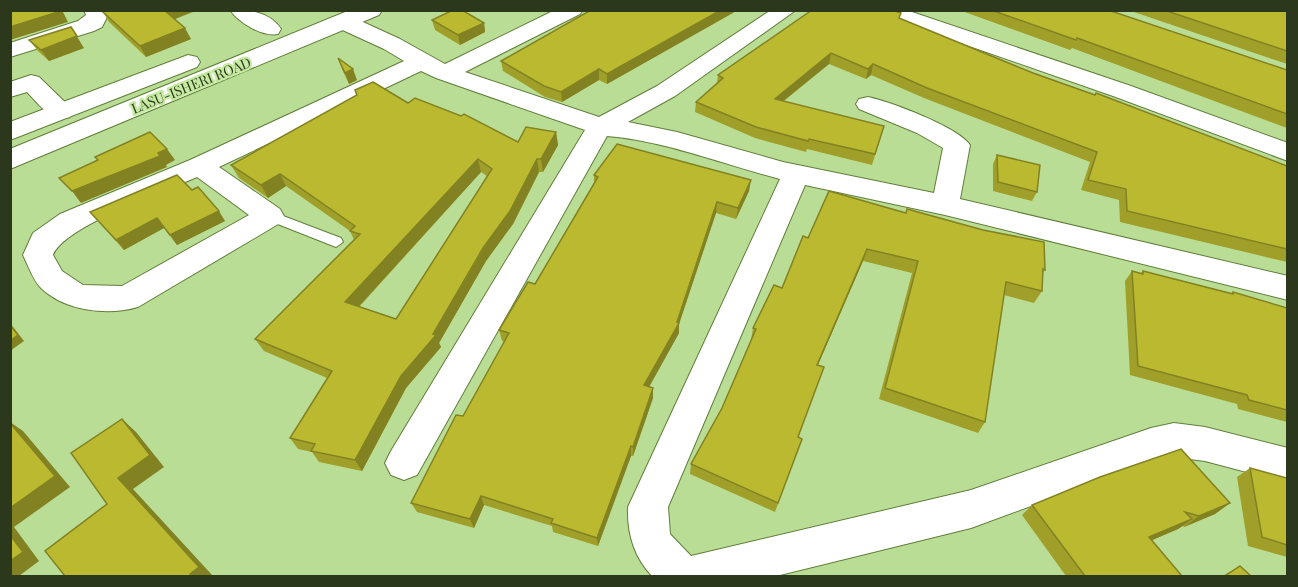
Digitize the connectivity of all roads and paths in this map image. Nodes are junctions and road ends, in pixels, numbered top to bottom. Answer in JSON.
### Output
{"nodes":[{"id":1,"x":93,"y":10,"type":"edge"},
{"id":2,"x":240,"y":10,"type":"edge"},
{"id":3,"x":318,"y":10,"type":"edge"},
{"id":4,"x":371,"y":10,"type":"edge"},
{"id":5,"x":573,"y":10,"type":"edge"},
{"id":6,"x":786,"y":10,"type":"edge"},
{"id":7,"x":884,"y":10,"type":"edge"},
{"id":8,"x":344,"y":22,"type":"junction"},
{"id":9,"x":270,"y":29,"type":"junction"},
{"id":10,"x":10,"y":50,"type":"edge"},
{"id":11,"x":432,"y":68,"type":"junction"},
{"id":12,"x":17,"y":81,"type":"edge"},
{"id":13,"x":868,"y":104,"type":"dead end"},
{"id":14,"x":61,"y":112,"type":"junction"},
{"id":15,"x":599,"y":127,"type":"junction"},
{"id":16,"x":10,"y":132,"type":"edge"},
{"id":17,"x":1287,"y":153,"type":"edge"},
{"id":18,"x":10,"y":160,"type":"edge"},
{"id":19,"x":199,"y":166,"type":"junction"},
{"id":20,"x":793,"y":174,"type":"junction"},
{"id":21,"x":945,"y":205,"type":"junction"},
{"id":22,"x":270,"y":216,"type":"junction"},
{"id":23,"x":336,"y":242,"type":"dead end"},
{"id":24,"x":1287,"y":288,"type":"edge"},
{"id":25,"x":404,"y":463,"type":"dead end"},
{"id":26,"x":1287,"y":466,"type":"edge"},
{"id":27,"x":682,"y":576,"type":"edge"},
{"id":28,"x":694,"y":576,"type":"edge"}],
"edges":[{"from":1,"to":10,"type":"street"},
{"from":2,"to":9,"type":"street"},
{"from":3,"to":9,"type":"main road","name":"LASU-ISHERI ROAD"},
{"from":4,"to":8,"type":"main road","name":"LASU-ISHERI ROAD"},
{"from":5,"to":11,"type":"street"},
{"from":6,"to":15,"type":"street"},
{"from":7,"to":17,"type":"street"},
{"from":8,"to":11,"type":"street"},
{"from":8,"to":18,"type":"main road","name":"LASU-ISHERI ROAD"},
{"from":9,"to":14,"type":"main road","name":"LASU-ISHERI ROAD"},
{"from":11,"to":15,"type":"street"},
{"from":11,"to":19,"type":"street"},
{"from":12,"to":14,"type":"street"},
{"from":13,"to":21,"type":"street"},
{"from":14,"to":16,"type":"main road","name":"LASU-ISHERI ROAD"},
{"from":15,"to":20,"type":"street"},
{"from":15,"to":25,"type":"street"},
{"from":19,"to":22,"type":"street"},
{"from":19,"to":22,"type":"street"},
{"from":20,"to":21,"type":"street"},
{"from":20,"to":27,"type":"street"},
{"from":21,"to":24,"type":"street"},
{"from":22,"to":23,"type":"lane"},
{"from":26,"to":28,"type":"street"}]}
